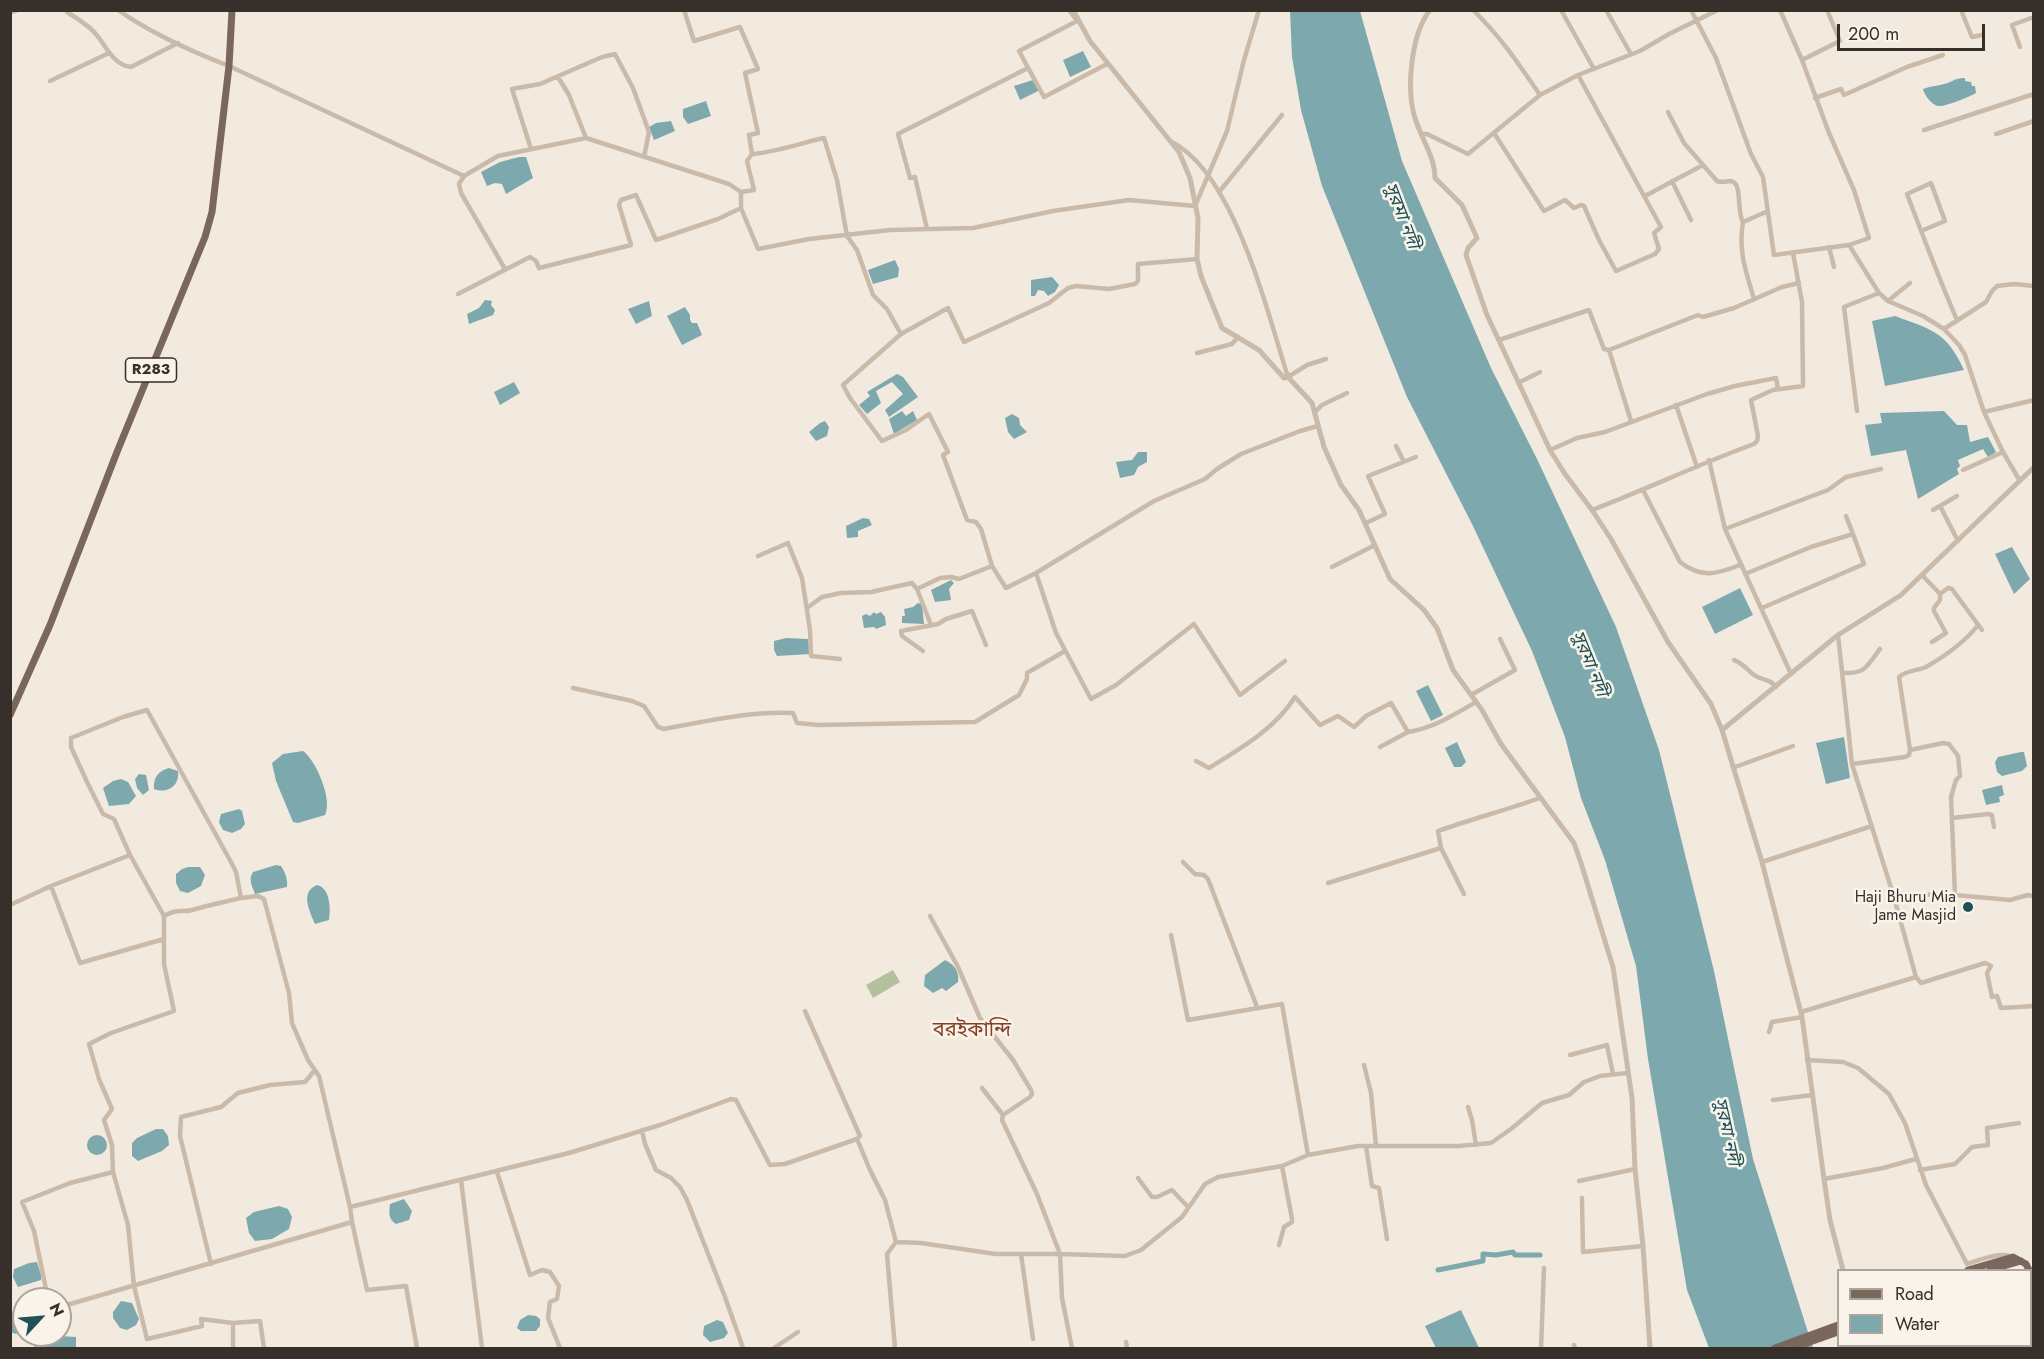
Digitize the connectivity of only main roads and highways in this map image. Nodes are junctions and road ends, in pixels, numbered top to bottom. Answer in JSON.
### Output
{"nodes":[{"id":1,"x":232,"y":10,"type":"edge"},
{"id":2,"x":10,"y":715,"type":"edge"},
{"id":3,"x":2028,"y":1266,"type":"edge"},
{"id":4,"x":1971,"y":1269,"type":"edge"},
{"id":5,"x":2000,"y":1269,"type":"edge"},
{"id":6,"x":1837,"y":1326,"type":"edge"},
{"id":7,"x":1837,"y":1333,"type":"edge"},
{"id":8,"x":1775,"y":1348,"type":"edge"},
{"id":9,"x":1793,"y":1348,"type":"edge"}],
"edges":[{"from":1,"to":2,"type":"main road","number":"R283"},
{"from":3,"to":4,"type":"main road"},
{"from":3,"to":5,"type":"main road"},
{"from":6,"to":8,"type":"main road"},
{"from":7,"to":9,"type":"main road"}]}
